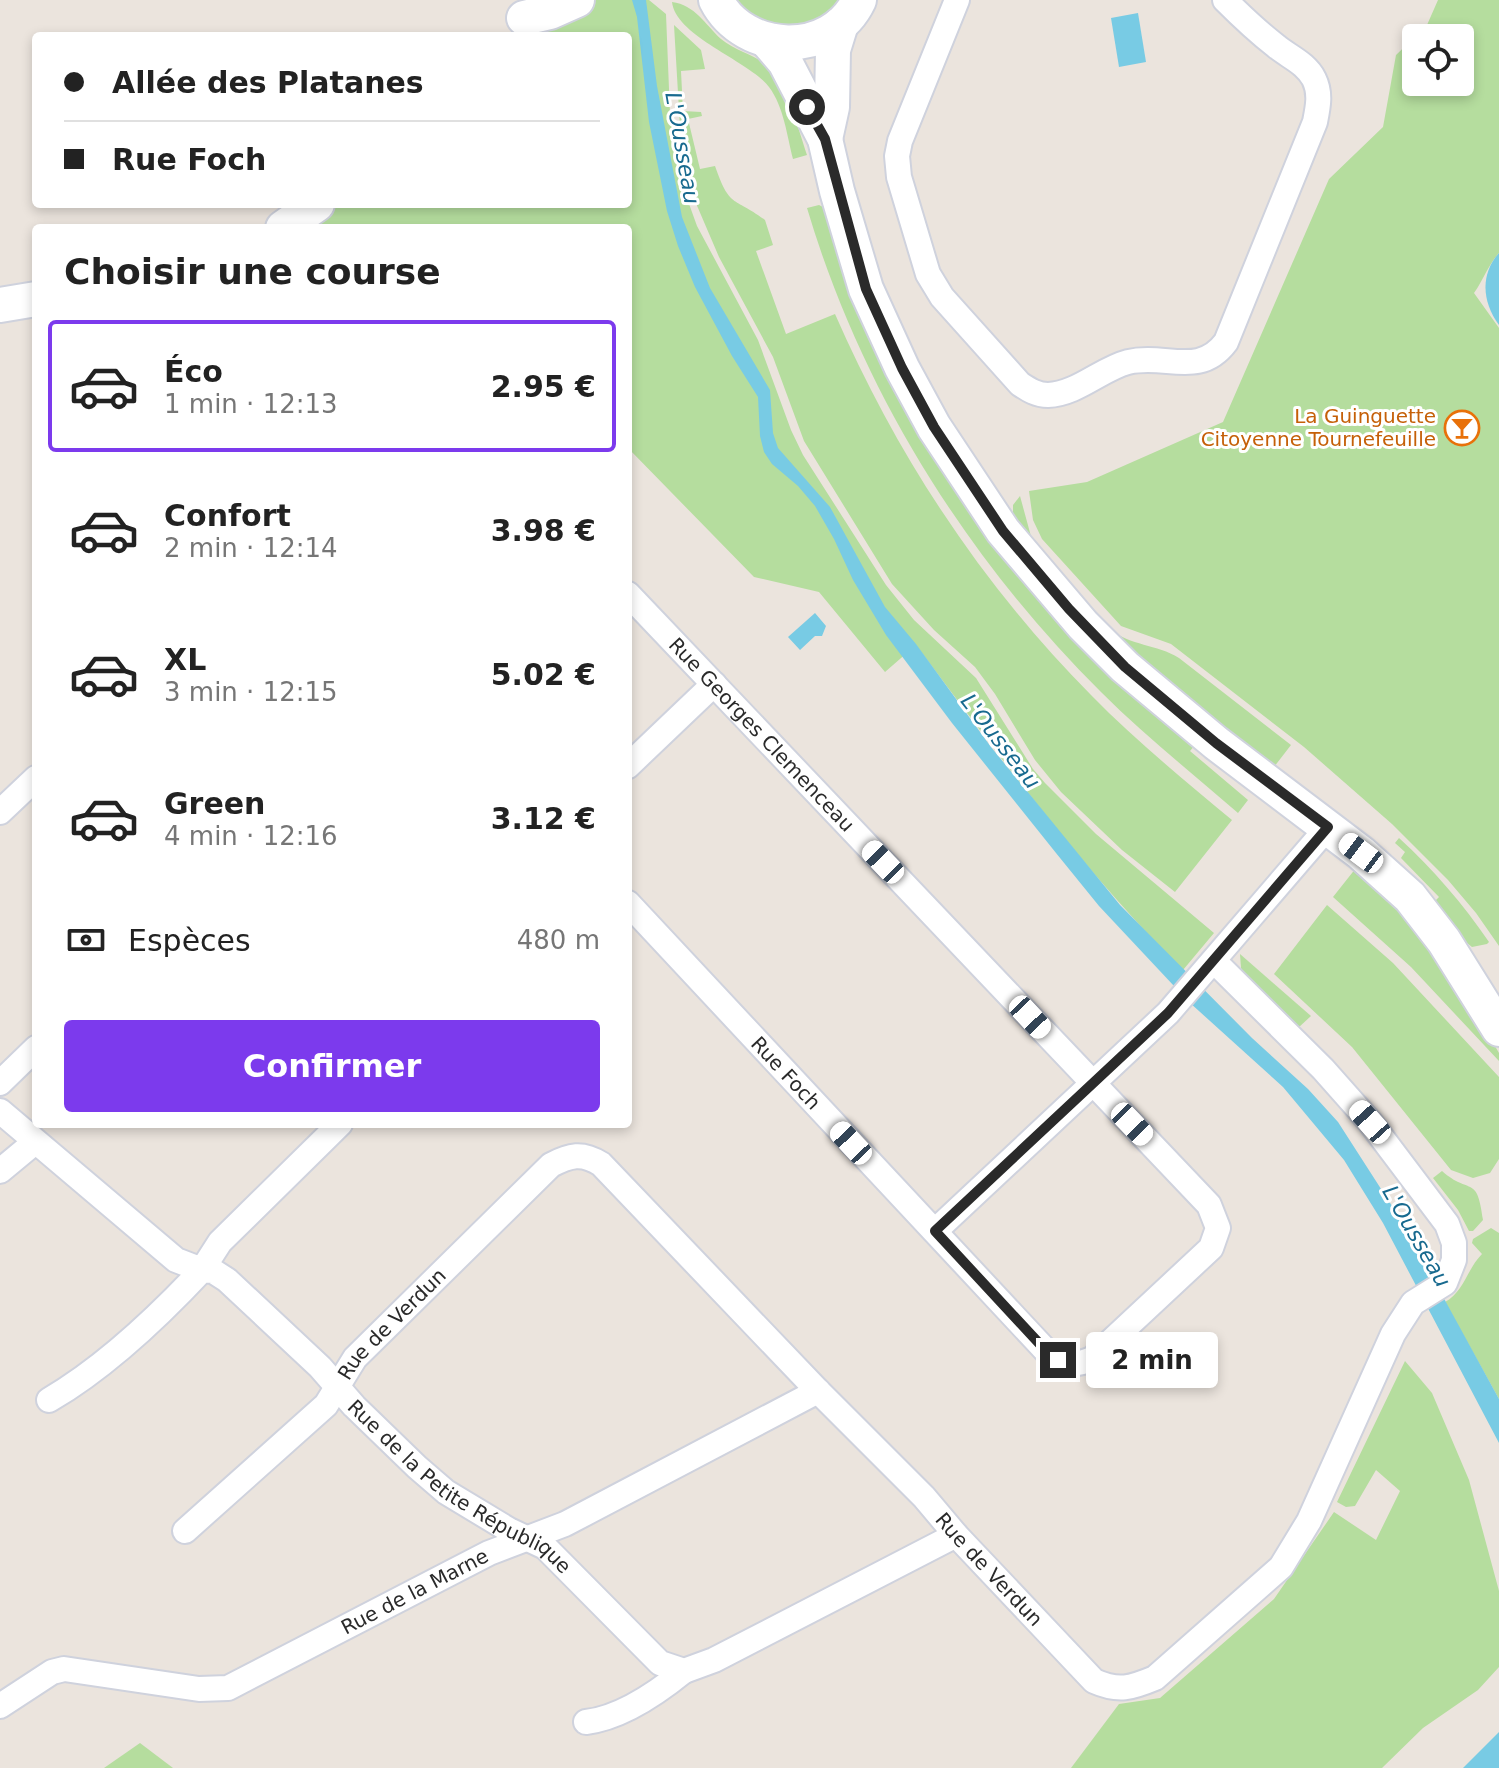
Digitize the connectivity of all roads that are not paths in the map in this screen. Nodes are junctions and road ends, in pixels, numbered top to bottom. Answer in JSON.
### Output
{"nodes":[{"id":1,"x":577,"y":0,"type":"edge"},
{"id":2,"x":1225,"y":0,"type":"edge"},
{"id":3,"x":714,"y":2,"type":"edge"},
{"id":4,"x":951,"y":2,"type":"edge"},
{"id":5,"x":850,"y":12,"type":"edge"},
{"id":6,"x":522,"y":18,"type":"edge"},
{"id":7,"x":767,"y":41,"type":"junction"},
{"id":8,"x":825,"y":139,"type":"junction"},
{"id":9,"x":311,"y":208,"type":"edge"},
{"id":10,"x":289,"y":224,"type":"edge"},
{"id":11,"x":32,"y":300,"type":"edge"},
{"id":12,"x":0,"y":305,"type":"edge"},
{"id":13,"x":632,"y":598,"type":"edge"},
{"id":14,"x":714,"y":684,"type":"junction"},
{"id":15,"x":632,"y":762,"type":"edge"},
{"id":16,"x":32,"y":782,"type":"edge"},
{"id":17,"x":0,"y":812,"type":"edge"},
{"id":18,"x":1328,"y":827,"type":"junction"},
{"id":19,"x":632,"y":907,"type":"edge"},
{"id":20,"x":1214,"y":961,"type":"junction"},
{"id":21,"x":1499,"y":1029,"type":"edge"},
{"id":22,"x":32,"y":1052,"type":"edge"},
{"id":23,"x":0,"y":1083,"type":"edge"},
{"id":24,"x":1093,"y":1083,"type":"junction"},
{"id":25,"x":0,"y":1111,"type":"edge"},
{"id":26,"x":336,"y":1128,"type":"edge"},
{"id":27,"x":35,"y":1142,"type":"junction"},
{"id":28,"x":0,"y":1171,"type":"edge"},
{"id":29,"x":935,"y":1231,"type":"junction"},
{"id":30,"x":202,"y":1270,"type":"junction"},
{"id":31,"x":338,"y":1387,"type":"junction"},
{"id":32,"x":818,"y":1391,"type":"junction"},
{"id":33,"x":49,"y":1400,"type":"dead end"},
{"id":34,"x":185,"y":1531,"type":"dead end"},
{"id":35,"x":956,"y":1535,"type":"junction"},
{"id":36,"x":528,"y":1539,"type":"junction"},
{"id":37,"x":684,"y":1671,"type":"junction"},
{"id":38,"x":0,"y":1706,"type":"edge"},
{"id":39,"x":586,"y":1722,"type":"dead end"}],
"edges":[{"from":1,"to":6,"type":"street"},
{"from":2,"to":4,"type":"street"},
{"from":3,"to":7,"type":"street"},
{"from":5,"to":7,"type":"street"},
{"from":5,"to":8,"type":"street"},
{"from":7,"to":8,"type":"street"},
{"from":8,"to":18,"type":"street"},
{"from":9,"to":10,"type":"street"},
{"from":11,"to":12,"type":"street"},
{"from":13,"to":14,"type":"street","name":"Rue Georges Clemenceau"},
{"from":14,"to":15,"type":"street"},
{"from":14,"to":24,"type":"street","name":"Rue Georges Clemenceau"},
{"from":16,"to":17,"type":"street"},
{"from":18,"to":20,"type":"street"},
{"from":18,"to":21,"type":"street"},
{"from":19,"to":29,"type":"street","name":"Rue Foch"},
{"from":20,"to":24,"type":"street"},
{"from":20,"to":35,"type":"street","name":"Rue de Verdun"},
{"from":22,"to":23,"type":"street"},
{"from":24,"to":29,"type":"street"},
{"from":24,"to":29,"type":"street","name":"Rue Foch"},
{"from":25,"to":27,"type":"street","name":"Rue de la Petite République"},
{"from":26,"to":30,"type":"street"},
{"from":27,"to":28,"type":"street"},
{"from":27,"to":30,"type":"street","name":"Rue de la Petite République"},
{"from":30,"to":31,"type":"street","name":"Rue de la Petite République"},
{"from":30,"to":33,"type":"street"},
{"from":31,"to":32,"type":"street","name":"Rue de Verdun"},
{"from":31,"to":34,"type":"street","name":"Rue de Verdun"},
{"from":31,"to":36,"type":"street","name":"Rue de la Petite République"},
{"from":32,"to":35,"type":"street","name":"Rue de Verdun"},
{"from":32,"to":36,"type":"street","name":"Rue de la Marne"},
{"from":35,"to":37,"type":"street"},
{"from":36,"to":37,"type":"street","name":"Rue de la Petite République"},
{"from":36,"to":38,"type":"street","name":"Rue de la Marne"},
{"from":37,"to":39,"type":"street"}]}
